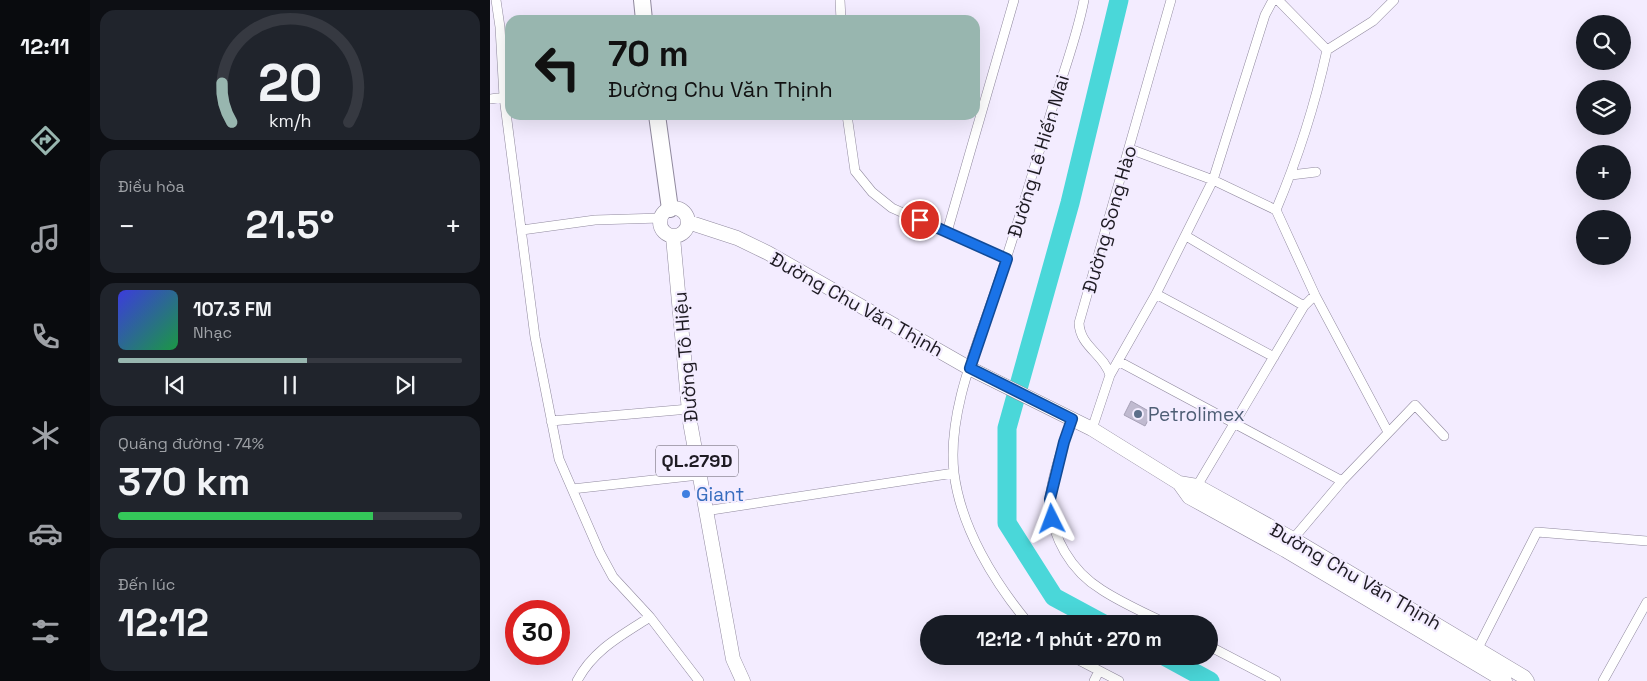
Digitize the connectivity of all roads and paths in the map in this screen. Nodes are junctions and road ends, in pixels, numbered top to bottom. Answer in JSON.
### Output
{"nodes":[{"id":1,"x":496,"y":0,"type":"edge"},
{"id":2,"x":642,"y":0,"type":"edge"},
{"id":3,"x":840,"y":0,"type":"edge"},
{"id":4,"x":1014,"y":0,"type":"edge"},
{"id":5,"x":1084,"y":0,"type":"edge"},
{"id":6,"x":1171,"y":0,"type":"edge"},
{"id":7,"x":1273,"y":0,"type":"edge"},
{"id":8,"x":1278,"y":0,"type":"edge"},
{"id":9,"x":1394,"y":0,"type":"edge"},
{"id":10,"x":644,"y":15,"type":"edge"},
{"id":11,"x":841,"y":15,"type":"edge"},
{"id":12,"x":505,"y":36,"type":"edge"},
{"id":13,"x":1327,"y":50,"type":"junction"},
{"id":14,"x":505,"y":68,"type":"edge"},
{"id":15,"x":504,"y":97,"type":"junction"},
{"id":16,"x":490,"y":99,"type":"edge"},
{"id":17,"x":505,"y":104,"type":"edge"},
{"id":18,"x":980,"y":118,"type":"edge"},
{"id":19,"x":507,"y":120,"type":"edge"},
{"id":20,"x":657,"y":120,"type":"edge"},
{"id":21,"x":848,"y":120,"type":"edge"},
{"id":22,"x":979,"y":120,"type":"edge"},
{"id":23,"x":1130,"y":149,"type":"junction"},
{"id":24,"x":1316,"y":172,"type":"dead end"},
{"id":25,"x":1290,"y":175,"type":"junction"},
{"id":26,"x":1213,"y":180,"type":"junction"},
{"id":27,"x":1276,"y":210,"type":"junction"},
{"id":28,"x":665,"y":213,"type":"junction"},
{"id":29,"x":688,"y":222,"type":"junction"},
{"id":30,"x":522,"y":230,"type":"junction"},
{"id":31,"x":947,"y":232,"type":"junction"},
{"id":32,"x":673,"y":236,"type":"junction"},
{"id":33,"x":1186,"y":236,"type":"junction"},
{"id":34,"x":1007,"y":259,"type":"junction"},
{"id":35,"x":1156,"y":294,"type":"junction"},
{"id":36,"x":1315,"y":295,"type":"junction"},
{"id":37,"x":1304,"y":306,"type":"junction"},
{"id":38,"x":1274,"y":357,"type":"junction"},
{"id":39,"x":1118,"y":361,"type":"junction"},
{"id":40,"x":975,"y":370,"type":"junction"},
{"id":41,"x":1110,"y":375,"type":"junction"},
{"id":42,"x":689,"y":409,"type":"junction"},
{"id":43,"x":1072,"y":419,"type":"junction"},
{"id":44,"x":551,"y":421,"type":"junction"},
{"id":45,"x":1235,"y":425,"type":"junction"},
{"id":46,"x":1092,"y":429,"type":"junction"},
{"id":47,"x":1388,"y":432,"type":"junction"},
{"id":48,"x":1444,"y":436,"type":"dead end"},
{"id":49,"x":954,"y":473,"type":"junction"},
{"id":50,"x":699,"y":475,"type":"junction"},
{"id":51,"x":1342,"y":481,"type":"junction"},
{"id":52,"x":1179,"y":483,"type":"junction"},
{"id":53,"x":1198,"y":486,"type":"junction"},
{"id":54,"x":572,"y":489,"type":"junction"},
{"id":55,"x":705,"y":511,"type":"junction"},
{"id":56,"x":1293,"y":539,"type":"junction"},
{"id":57,"x":1647,"y":541,"type":"edge"},
{"id":58,"x":1647,"y":602,"type":"edge"},
{"id":59,"x":1023,"y":615,"type":"edge"},
{"id":60,"x":1150,"y":615,"type":"edge"},
{"id":61,"x":650,"y":617,"type":"junction"},
{"id":62,"x":1478,"y":648,"type":"junction"},
{"id":63,"x":1218,"y":651,"type":"edge"},
{"id":64,"x":1087,"y":665,"type":"edge"},
{"id":65,"x":1099,"y":671,"type":"junction"},
{"id":66,"x":578,"y":681,"type":"edge"},
{"id":67,"x":699,"y":681,"type":"edge"},
{"id":68,"x":743,"y":681,"type":"edge"},
{"id":69,"x":1094,"y":681,"type":"edge"},
{"id":70,"x":1119,"y":681,"type":"edge"},
{"id":71,"x":1276,"y":681,"type":"edge"},
{"id":72,"x":1505,"y":681,"type":"edge"},
{"id":73,"x":1527,"y":681,"type":"edge"},
{"id":74,"x":1603,"y":681,"type":"edge"}],
"edges":[{"from":1,"to":12,"type":"street"},
{"from":2,"to":10,"type":"highway"},
{"from":3,"to":11,"type":"street"},
{"from":4,"to":18,"type":"street"},
{"from":5,"to":34,"type":"street","name":"Đường Lê Hiến Mai"},
{"from":6,"to":23,"type":"street","name":"Đường Song Hào"},
{"from":7,"to":26,"type":"street"},
{"from":8,"to":13,"type":"street"},
{"from":9,"to":13,"type":"street"},
{"from":13,"to":25,"type":"street"},
{"from":14,"to":15,"type":"street"},
{"from":15,"to":16,"type":"street"},
{"from":15,"to":17,"type":"street"},
{"from":19,"to":30,"type":"street"},
{"from":20,"to":28,"type":"highway"},
{"from":21,"to":31,"type":"street"},
{"from":22,"to":31,"type":"street"},
{"from":23,"to":26,"type":"street"},
{"from":23,"to":41,"type":"street","name":"Đường Song Hào"},
{"from":24,"to":25,"type":"street"},
{"from":25,"to":27,"type":"street"},
{"from":26,"to":27,"type":"street"},
{"from":26,"to":33,"type":"street"},
{"from":27,"to":36,"type":"street"},
{"from":28,"to":29,"type":"main road"},
{"from":28,"to":30,"type":"street"},
{"from":28,"to":32,"type":"main road"},
{"from":29,"to":32,"type":"main road"},
{"from":29,"to":40,"type":"main road","name":"Đường Chu Văn Thịnh"},
{"from":30,"to":44,"type":"street"},
{"from":31,"to":34,"type":"street"},
{"from":32,"to":42,"type":"main road","name":"Đường Tô Hiệu","number":"QL.279D"},
{"from":33,"to":35,"type":"street"},
{"from":33,"to":37,"type":"street"},
{"from":34,"to":40,"type":"street","name":"Đường Lê Hiến Mai"},
{"from":35,"to":38,"type":"street"},
{"from":35,"to":39,"type":"street"},
{"from":36,"to":37,"type":"street"},
{"from":36,"to":47,"type":"street"},
{"from":37,"to":38,"type":"street"},
{"from":38,"to":45,"type":"street"},
{"from":39,"to":41,"type":"street"},
{"from":39,"to":45,"type":"street"},
{"from":40,"to":43,"type":"main road","name":"Đường Chu Văn Thịnh"},
{"from":40,"to":49,"type":"street","name":"Đường Lê Hiến Mai"},
{"from":41,"to":46,"type":"street"},
{"from":42,"to":44,"type":"street"},
{"from":42,"to":50,"type":"main road","name":"Đường Tô Hiệu","number":"QL.279D"},
{"from":43,"to":46,"type":"main road","name":"Đường Chu Văn Thịnh"},
{"from":43,"to":60,"type":"street"},
{"from":44,"to":54,"type":"street"},
{"from":45,"to":51,"type":"street"},
{"from":45,"to":53,"type":"street"},
{"from":46,"to":52,"type":"main road","name":"Đường Chu Văn Thịnh"},
{"from":47,"to":48,"type":"street"},
{"from":47,"to":51,"type":"street"},
{"from":49,"to":55,"type":"street"},
{"from":49,"to":59,"type":"street","name":"Đường Lê Hiến Mai"},
{"from":50,"to":54,"type":"street"},
{"from":50,"to":55,"type":"main road","name":"Đường Tô Hiệu","number":"QL.279D"},
{"from":51,"to":56,"type":"street"},
{"from":52,"to":53,"type":"main road","name":"Đường Chu Văn Thịnh"},
{"from":52,"to":72,"type":"main road","name":"Đường Chu Văn Thịnh"},
{"from":53,"to":56,"type":"main road","name":"Đường Chu Văn Thịnh"},
{"from":54,"to":61,"type":"street"},
{"from":55,"to":68,"type":"main road","name":"Đường Tô Hiệu","number":"QL.279D"},
{"from":56,"to":62,"type":"main road","name":"Đường Chu Văn Thịnh"},
{"from":57,"to":62,"type":"street"},
{"from":58,"to":74,"type":"street"},
{"from":61,"to":66,"type":"street"},
{"from":61,"to":67,"type":"street"},
{"from":62,"to":73,"type":"main road","name":"Đường Chu Văn Thịnh"},
{"from":63,"to":71,"type":"street"},
{"from":64,"to":65,"type":"street"},
{"from":65,"to":69,"type":"street"},
{"from":65,"to":70,"type":"street"}]}
